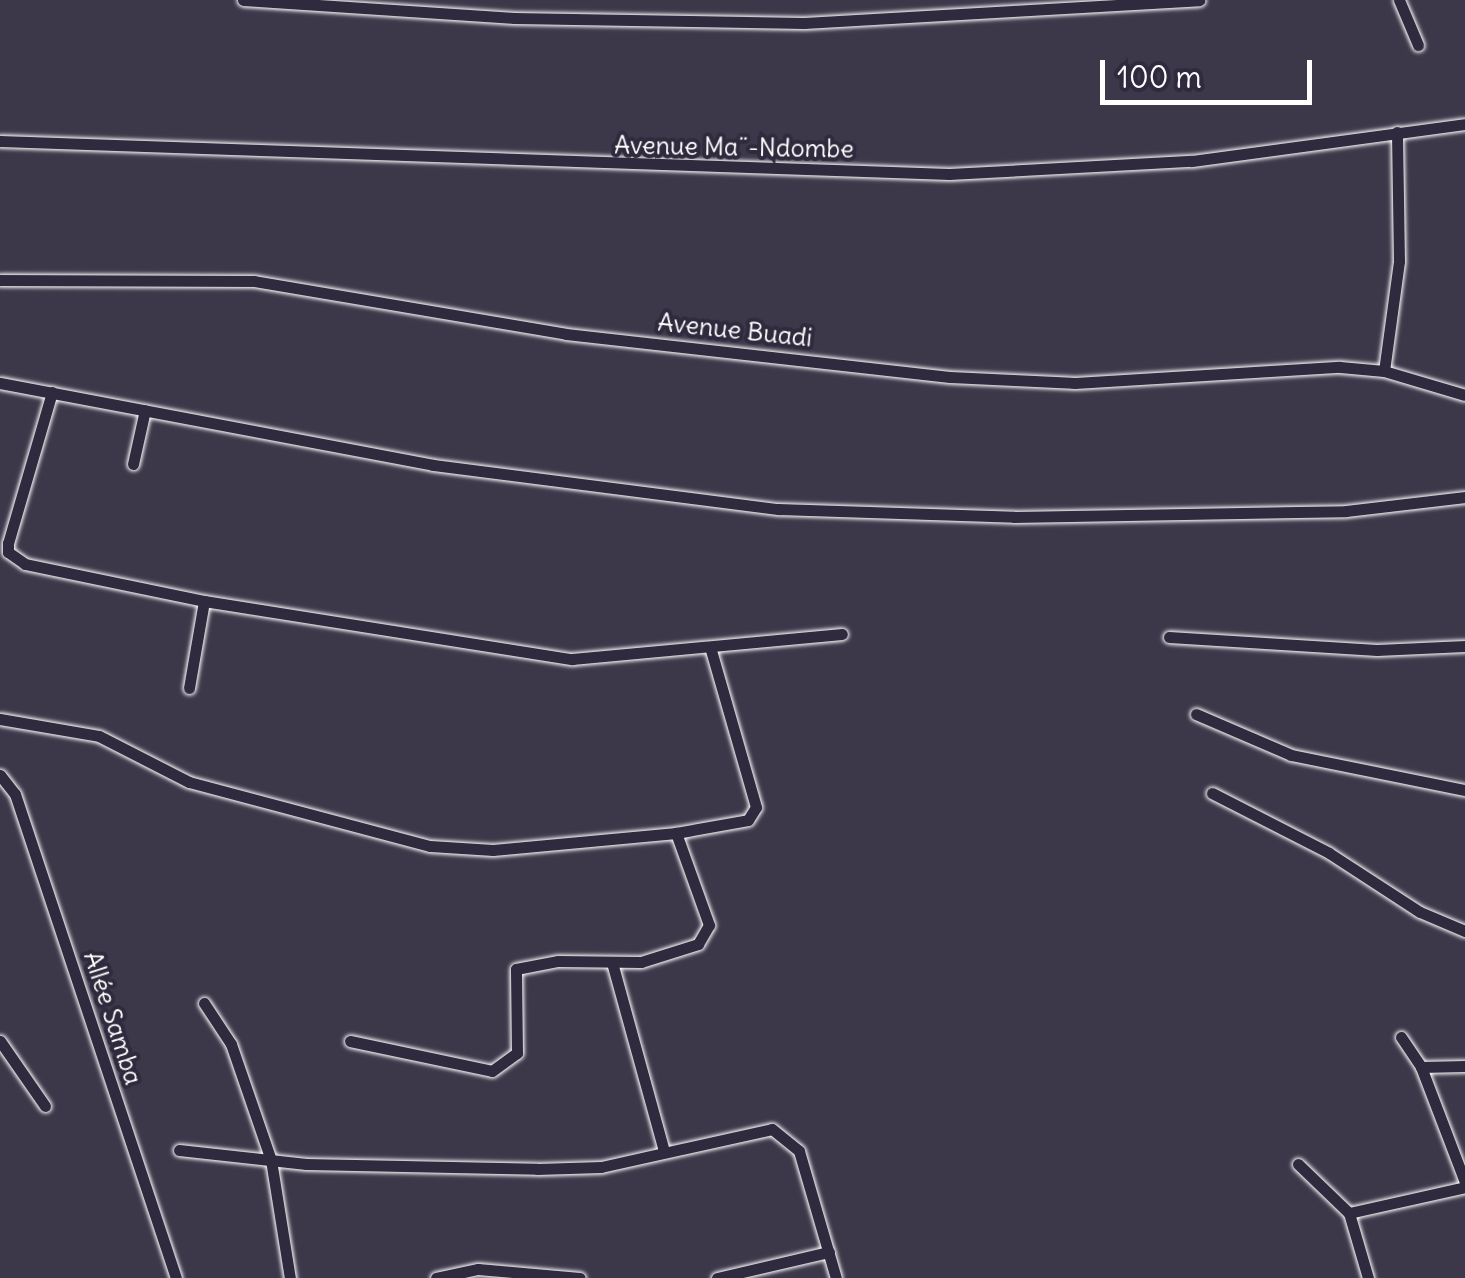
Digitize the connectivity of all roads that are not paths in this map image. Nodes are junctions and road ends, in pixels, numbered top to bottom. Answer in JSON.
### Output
{"nodes":[{"id":1,"x":243,"y":0,"type":"edge"},
{"id":2,"x":1199,"y":0,"type":"edge"},
{"id":3,"x":1399,"y":0,"type":"edge"},
{"id":4,"x":1418,"y":45,"type":"dead end"},
{"id":5,"x":1465,"y":124,"type":"edge"},
{"id":6,"x":1397,"y":132,"type":"junction"},
{"id":7,"x":0,"y":140,"type":"edge"},
{"id":8,"x":0,"y":280,"type":"edge"},
{"id":9,"x":1384,"y":371,"type":"junction"},
{"id":10,"x":0,"y":383,"type":"edge"},
{"id":11,"x":52,"y":392,"type":"junction"},
{"id":12,"x":1465,"y":395,"type":"edge"},
{"id":13,"x":145,"y":410,"type":"junction"},
{"id":14,"x":134,"y":464,"type":"dead end"},
{"id":15,"x":1465,"y":497,"type":"edge"},
{"id":16,"x":4,"y":551,"type":"edge"},
{"id":17,"x":204,"y":601,"type":"junction"},
{"id":18,"x":842,"y":634,"type":"dead end"},
{"id":19,"x":1169,"y":637,"type":"dead end"},
{"id":20,"x":710,"y":646,"type":"junction"},
{"id":21,"x":1465,"y":646,"type":"edge"},
{"id":22,"x":190,"y":688,"type":"dead end"},
{"id":23,"x":1196,"y":714,"type":"dead end"},
{"id":24,"x":0,"y":719,"type":"edge"},
{"id":25,"x":0,"y":776,"type":"edge"},
{"id":26,"x":1465,"y":790,"type":"edge"},
{"id":27,"x":1212,"y":793,"type":"dead end"},
{"id":28,"x":676,"y":833,"type":"junction"},
{"id":29,"x":1465,"y":932,"type":"edge"},
{"id":30,"x":613,"y":966,"type":"junction"},
{"id":31,"x":204,"y":1003,"type":"dead end"},
{"id":32,"x":1400,"y":1037,"type":"dead end"},
{"id":33,"x":0,"y":1041,"type":"edge"},
{"id":34,"x":350,"y":1041,"type":"dead end"},
{"id":35,"x":1465,"y":1066,"type":"edge"},
{"id":36,"x":1421,"y":1068,"type":"junction"},
{"id":37,"x":45,"y":1106,"type":"dead end"},
{"id":38,"x":179,"y":1150,"type":"dead end"},
{"id":39,"x":664,"y":1152,"type":"junction"},
{"id":40,"x":271,"y":1160,"type":"junction"},
{"id":41,"x":1298,"y":1164,"type":"dead end"},
{"id":42,"x":1465,"y":1185,"type":"edge"},
{"id":43,"x":1349,"y":1213,"type":"junction"},
{"id":44,"x":829,"y":1252,"type":"junction"},
{"id":45,"x":176,"y":1278,"type":"edge"},
{"id":46,"x":290,"y":1278,"type":"edge"},
{"id":47,"x":436,"y":1278,"type":"edge"},
{"id":48,"x":580,"y":1278,"type":"edge"},
{"id":49,"x":717,"y":1278,"type":"edge"},
{"id":50,"x":836,"y":1278,"type":"edge"},
{"id":51,"x":1368,"y":1278,"type":"edge"}],
"edges":[{"from":1,"to":2,"type":"street"},
{"from":3,"to":4,"type":"street"},
{"from":5,"to":6,"type":"street","name":"Avenue Ma¨-Ndombe"},
{"from":6,"to":7,"type":"street","name":"Avenue Ma¨-Ndombe"},
{"from":6,"to":9,"type":"street"},
{"from":8,"to":9,"type":"street","name":"Avenue Buadi"},
{"from":9,"to":12,"type":"street","name":"Avenue Buadi"},
{"from":10,"to":11,"type":"street"},
{"from":11,"to":13,"type":"street"},
{"from":11,"to":16,"type":"street"},
{"from":13,"to":14,"type":"street"},
{"from":13,"to":15,"type":"street"},
{"from":16,"to":17,"type":"street"},
{"from":17,"to":20,"type":"street"},
{"from":17,"to":22,"type":"street"},
{"from":18,"to":20,"type":"street"},
{"from":19,"to":21,"type":"street"},
{"from":20,"to":28,"type":"street"},
{"from":23,"to":26,"type":"street"},
{"from":24,"to":28,"type":"street"},
{"from":25,"to":45,"type":"street","name":"Allée Samba"},
{"from":27,"to":29,"type":"street"},
{"from":28,"to":30,"type":"street"},
{"from":30,"to":34,"type":"street"},
{"from":30,"to":39,"type":"street"},
{"from":31,"to":40,"type":"street"},
{"from":32,"to":36,"type":"street"},
{"from":33,"to":37,"type":"street"},
{"from":35,"to":36,"type":"street"},
{"from":36,"to":42,"type":"street"},
{"from":38,"to":40,"type":"street"},
{"from":39,"to":40,"type":"street"},
{"from":39,"to":44,"type":"street"},
{"from":40,"to":46,"type":"street"},
{"from":41,"to":43,"type":"street"},
{"from":42,"to":43,"type":"street"},
{"from":43,"to":51,"type":"street"},
{"from":44,"to":49,"type":"street"},
{"from":44,"to":50,"type":"street"},
{"from":47,"to":48,"type":"street"}]}
